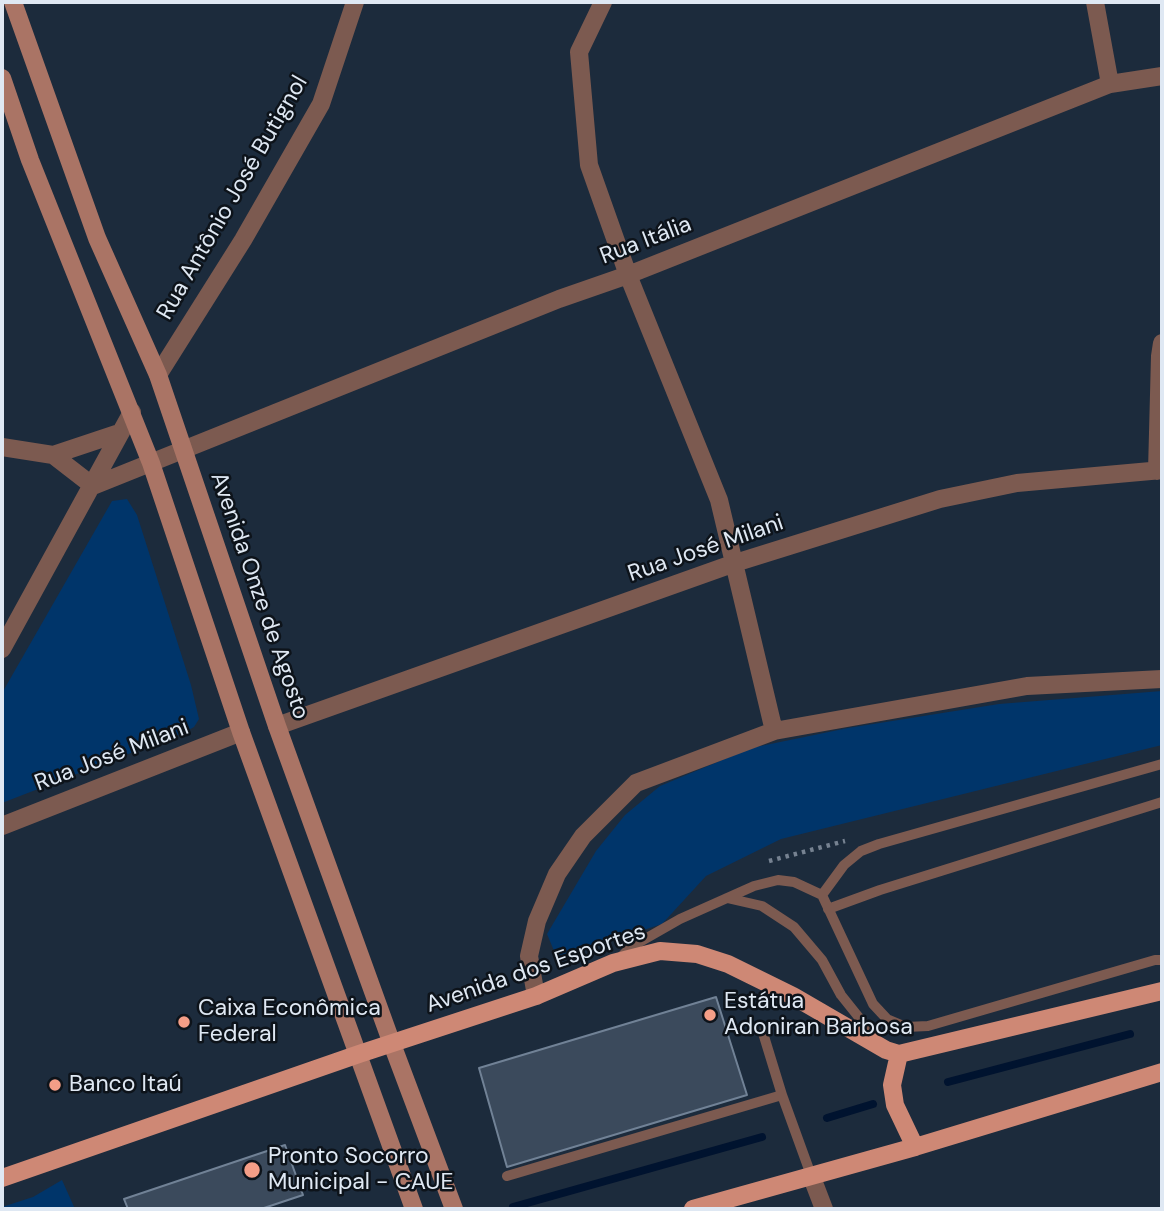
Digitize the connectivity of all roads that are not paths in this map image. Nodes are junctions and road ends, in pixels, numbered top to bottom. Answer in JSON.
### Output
{"nodes":[{"id":1,"x":13,"y":2,"type":"edge"},
{"id":2,"x":355,"y":2,"type":"edge"},
{"id":3,"x":603,"y":2,"type":"edge"},
{"id":4,"x":1095,"y":2,"type":"edge"},
{"id":5,"x":1162,"y":76,"type":"edge"},
{"id":6,"x":2,"y":78,"type":"edge"},
{"id":7,"x":1110,"y":84,"type":"junction"},
{"id":8,"x":628,"y":275,"type":"junction"},
{"id":9,"x":1162,"y":343,"type":"edge"},
{"id":10,"x":158,"y":375,"type":"junction"},
{"id":11,"x":132,"y":412,"type":"junction"},
{"id":12,"x":119,"y":433,"type":"junction"},
{"id":13,"x":2,"y":447,"type":"edge"},
{"id":14,"x":184,"y":450,"type":"junction"},
{"id":15,"x":53,"y":455,"type":"junction"},
{"id":16,"x":151,"y":463,"type":"junction"},
{"id":17,"x":1160,"y":471,"type":"edge"},
{"id":18,"x":93,"y":486,"type":"junction"},
{"id":19,"x":735,"y":563,"type":"junction"},
{"id":20,"x":2,"y":649,"type":"edge"},
{"id":21,"x":1162,"y":679,"type":"edge"},
{"id":22,"x":277,"y":726,"type":"junction"},
{"id":23,"x":774,"y":731,"type":"junction"},
{"id":24,"x":241,"y":732,"type":"junction"},
{"id":25,"x":1162,"y":764,"type":"edge"},
{"id":26,"x":1162,"y":802,"type":"edge"},
{"id":27,"x":2,"y":826,"type":"edge"},
{"id":28,"x":821,"y":895,"type":"junction"},
{"id":29,"x":726,"y":898,"type":"junction"},
{"id":30,"x":828,"y":909,"type":"junction"},
{"id":31,"x":1162,"y":960,"type":"edge"},
{"id":32,"x":613,"y":963,"type":"junction"},
{"id":33,"x":1162,"y":991,"type":"edge"},
{"id":34,"x":536,"y":996,"type":"junction"},
{"id":35,"x":763,"y":1033,"type":"dead end"},
{"id":36,"x":392,"y":1044,"type":"junction"},
{"id":37,"x":893,"y":1052,"type":"junction"},
{"id":38,"x":359,"y":1054,"type":"junction"},
{"id":39,"x":1162,"y":1072,"type":"edge"},
{"id":40,"x":782,"y":1095,"type":"junction"},
{"id":41,"x":915,"y":1147,"type":"junction"},
{"id":42,"x":811,"y":1175,"type":"junction"},
{"id":43,"x":507,"y":1176,"type":"dead end"},
{"id":44,"x":2,"y":1178,"type":"edge"},
{"id":45,"x":414,"y":1209,"type":"edge"},
{"id":46,"x":454,"y":1209,"type":"edge"},
{"id":47,"x":693,"y":1209,"type":"edge"},
{"id":48,"x":824,"y":1209,"type":"edge"}],
"edges":[{"from":1,"to":10,"type":"main road","name":"Avenida Onze de Agosto"},
{"from":2,"to":10,"type":"street","name":"Rua Antônio José Butignol"},
{"from":3,"to":8,"type":"street"},
{"from":4,"to":7,"type":"street"},
{"from":5,"to":7,"type":"street","name":"Rua Itália"},
{"from":6,"to":11,"type":"main road"},
{"from":7,"to":8,"type":"street","name":"Rua Itália"},
{"from":8,"to":14,"type":"street","name":"Rua Itália"},
{"from":8,"to":19,"type":"street"},
{"from":9,"to":17,"type":"street"},
{"from":10,"to":14,"type":"main road","name":"Avenida Onze de Agosto"},
{"from":11,"to":12,"type":"street"},
{"from":11,"to":16,"type":"main road"},
{"from":12,"to":15,"type":"street"},
{"from":12,"to":18,"type":"street"},
{"from":13,"to":15,"type":"street"},
{"from":14,"to":16,"type":"street","name":"Rua Itália"},
{"from":14,"to":22,"type":"main road","name":"Avenida Onze de Agosto"},
{"from":15,"to":18,"type":"street"},
{"from":16,"to":18,"type":"street","name":"Rua Itália"},
{"from":16,"to":24,"type":"main road"},
{"from":17,"to":19,"type":"street","name":"Rua José Milani"},
{"from":18,"to":20,"type":"street"},
{"from":19,"to":22,"type":"street","name":"Rua José Milani"},
{"from":19,"to":23,"type":"street"},
{"from":21,"to":23,"type":"street"},
{"from":22,"to":36,"type":"main road","name":"Avenida Onze de Agosto"},
{"from":23,"to":34,"type":"street"},
{"from":24,"to":27,"type":"street","name":"Rua José Milani"},
{"from":24,"to":38,"type":"main road"},
{"from":25,"to":28,"type":"lane"},
{"from":26,"to":30,"type":"lane"},
{"from":28,"to":29,"type":"lane"},
{"from":28,"to":30,"type":"lane"},
{"from":29,"to":32,"type":"lane"},
{"from":29,"to":37,"type":"lane"},
{"from":30,"to":31,"type":"lane"},
{"from":32,"to":34,"type":"main road","name":"Avenida dos Esportes"},
{"from":32,"to":37,"type":"main road","name":"Avenida dos Esportes"},
{"from":33,"to":37,"type":"main road"},
{"from":34,"to":36,"type":"main road","name":"Avenida dos Esportes"},
{"from":35,"to":40,"type":"lane"},
{"from":36,"to":38,"type":"main road","name":"Avenida dos Esportes"},
{"from":36,"to":46,"type":"main road","name":"Avenida Onze de Agosto"},
{"from":37,"to":41,"type":"main road"},
{"from":38,"to":44,"type":"main road","name":"Avenida dos Esportes"},
{"from":38,"to":45,"type":"main road"},
{"from":39,"to":41,"type":"main road"},
{"from":40,"to":42,"type":"lane"},
{"from":40,"to":43,"type":"lane"},
{"from":41,"to":42,"type":"main road"},
{"from":42,"to":47,"type":"main road"},
{"from":42,"to":48,"type":"street"}]}
